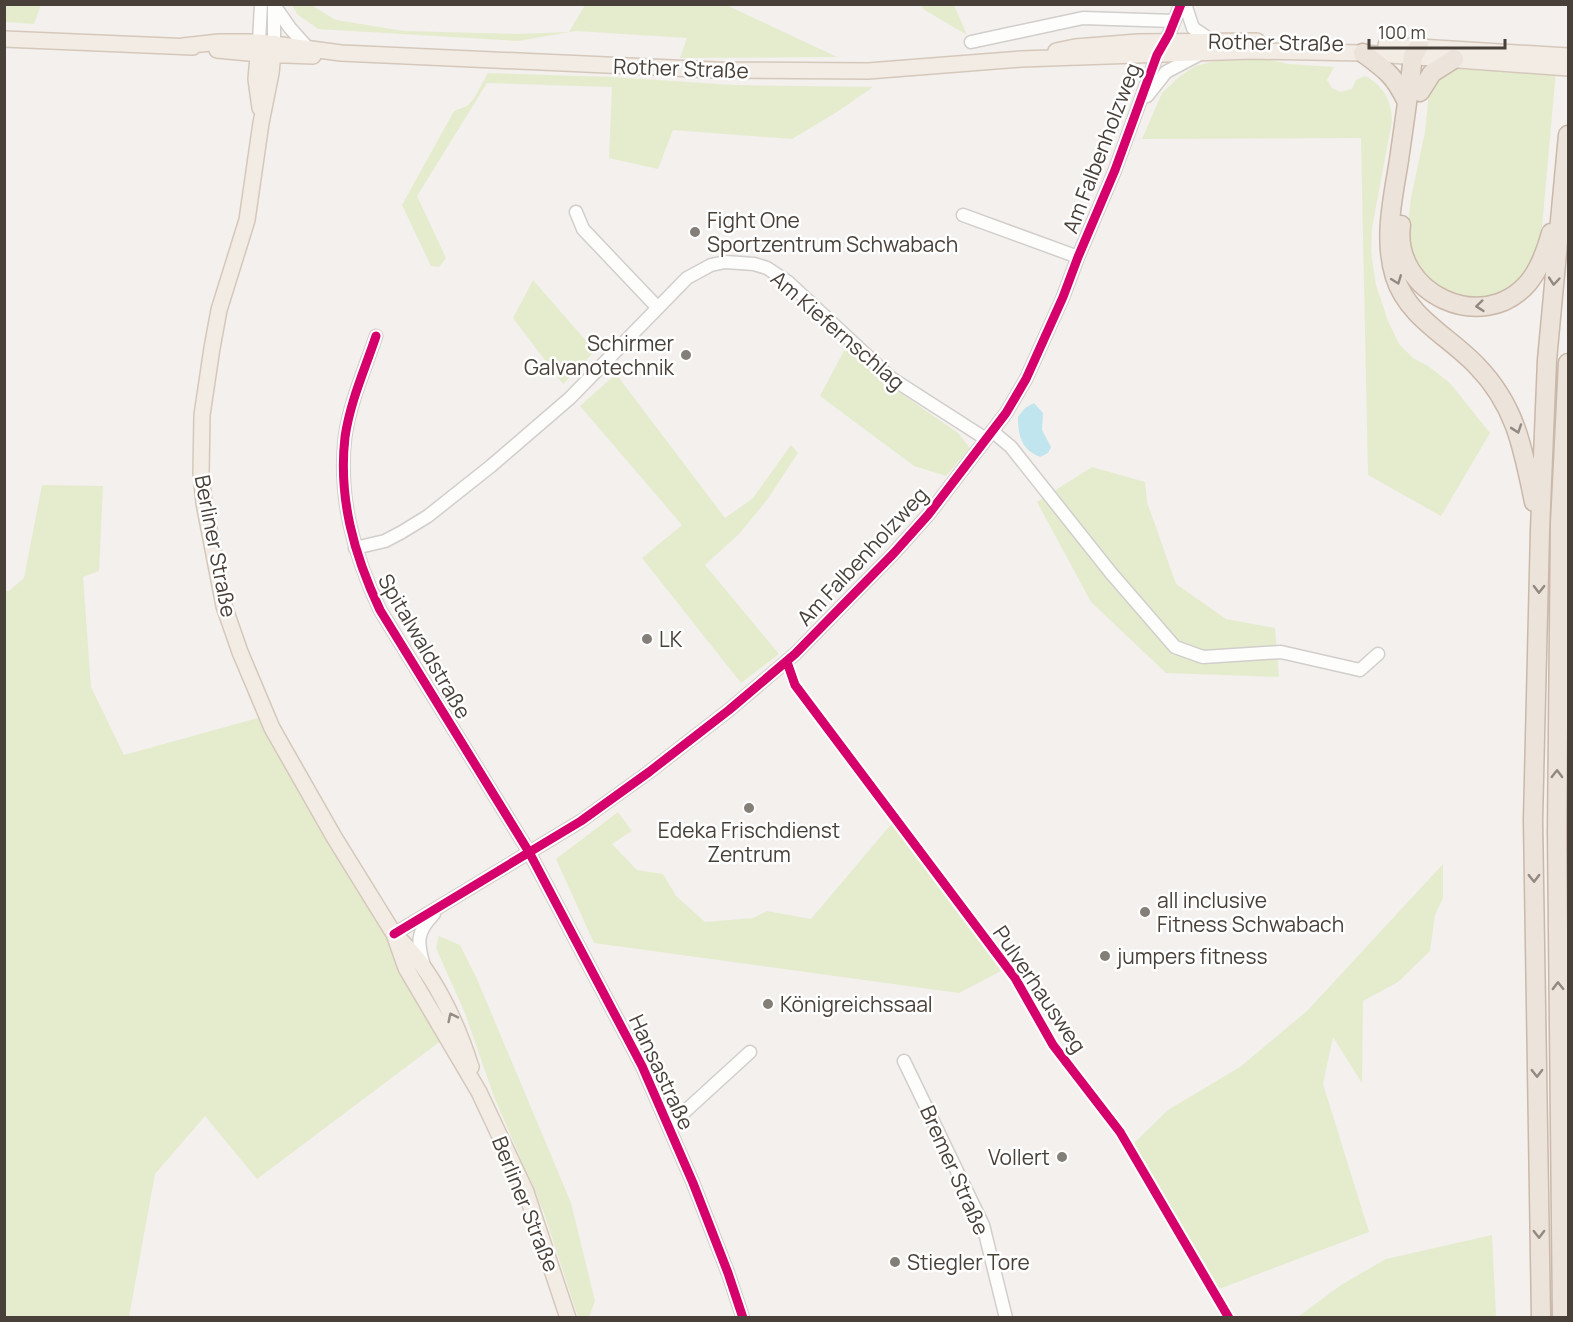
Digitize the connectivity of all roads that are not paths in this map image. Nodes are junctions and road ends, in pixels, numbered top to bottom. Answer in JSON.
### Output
{"nodes":[{"id":1,"x":261,"y":4,"type":"edge"},
{"id":2,"x":1183,"y":4,"type":"edge"},
{"id":3,"x":274,"y":5,"type":"edge"},
{"id":4,"x":1174,"y":21,"type":"junction"},
{"id":5,"x":4,"y":39,"type":"edge"},
{"id":6,"x":970,"y":42,"type":"dead end"},
{"id":7,"x":1207,"y":46,"type":"junction"},
{"id":8,"x":307,"y":47,"type":"junction"},
{"id":9,"x":266,"y":48,"type":"junction"},
{"id":10,"x":1161,"y":48,"type":"junction"},
{"id":11,"x":340,"y":52,"type":"junction"},
{"id":12,"x":1363,"y":53,"type":"junction"},
{"id":13,"x":1418,"y":53,"type":"junction"},
{"id":14,"x":1569,"y":56,"type":"edge"},
{"id":15,"x":1454,"y":60,"type":"junction"},
{"id":16,"x":1569,"y":68,"type":"edge"},
{"id":17,"x":1414,"y":97,"type":"junction"},
{"id":18,"x":1134,"y":115,"type":"junction"},
{"id":19,"x":1569,"y":135,"type":"edge"},
{"id":20,"x":1561,"y":202,"type":"junction"},
{"id":21,"x":576,"y":212,"type":"dead end"},
{"id":22,"x":963,"y":215,"type":"dead end"},
{"id":23,"x":1078,"y":256,"type":"junction"},
{"id":24,"x":658,"y":308,"type":"junction"},
{"id":25,"x":376,"y":336,"type":"dead end"},
{"id":26,"x":1569,"y":363,"type":"edge"},
{"id":27,"x":989,"y":435,"type":"junction"},
{"id":28,"x":1569,"y":498,"type":"edge"},
{"id":29,"x":1560,"y":524,"type":"junction"},
{"id":30,"x":1540,"y":530,"type":"junction"},
{"id":31,"x":355,"y":548,"type":"junction"},
{"id":32,"x":1378,"y":654,"type":"dead end"},
{"id":33,"x":529,"y":852,"type":"junction"},
{"id":34,"x":446,"y":901,"type":"junction"},
{"id":35,"x":394,"y":934,"type":"junction"},
{"id":36,"x":425,"y":970,"type":"junction"},
{"id":37,"x":750,"y":1052,"type":"dead end"},
{"id":38,"x":904,"y":1061,"type":"dead end"},
{"id":39,"x":479,"y":1092,"type":"junction"},
{"id":40,"x":669,"y":1126,"type":"junction"},
{"id":41,"x":568,"y":1317,"type":"edge"},
{"id":42,"x":743,"y":1317,"type":"edge"},
{"id":43,"x":1006,"y":1317,"type":"edge"},
{"id":44,"x":1541,"y":1317,"type":"edge"},
{"id":45,"x":1563,"y":1317,"type":"edge"}],
"edges":[{"from":1,"to":9,"type":"street"},
{"from":2,"to":4,"type":"street","name":"Am Falbenholzweg"},
{"from":2,"to":7,"type":"street"},
{"from":3,"to":8,"type":"street"},
{"from":3,"to":9,"type":"street"},
{"from":4,"to":6,"type":"street"},
{"from":4,"to":10,"type":"street","name":"Am Falbenholzweg"},
{"from":5,"to":9,"type":"main road"},
{"from":7,"to":10,"type":"main road","name":"Rother Straße"},
{"from":7,"to":12,"type":"main road","name":"Rother Straße"},
{"from":7,"to":13,"type":"main road","name":"Rother Straße"},
{"from":7,"to":18,"type":"street"},
{"from":8,"to":9,"type":"main road","name":"Rother Straße"},
{"from":8,"to":11,"type":"main road","name":"Rother Straße"},
{"from":9,"to":11,"type":"main road","name":"Rother Straße"},
{"from":9,"to":35,"type":"main road","name":"Berliner Straße"},
{"from":10,"to":11,"type":"main road","name":"Rother Straße"},
{"from":10,"to":18,"type":"street","name":"Am Falbenholzweg"},
{"from":12,"to":13,"type":"main road","name":"Rother Straße"},
{"from":12,"to":17,"type":"highway"},
{"from":13,"to":14,"type":"main road","name":"Rother Straße"},
{"from":13,"to":15,"type":"main road","name":"Rother Straße"},
{"from":13,"to":17,"type":"highway"},
{"from":15,"to":16,"type":"main road","name":"Rother Straße"},
{"from":15,"to":17,"type":"highway"},
{"from":20,"to":17,"type":"highway","one_way":true},
{"from":17,"to":30,"type":"highway","one_way":true},
{"from":18,"to":23,"type":"street","name":"Am Falbenholzweg"},
{"from":19,"to":20,"type":"highway"},
{"from":20,"to":30,"type":"highway","one_way":true},
{"from":21,"to":24,"type":"street"},
{"from":22,"to":23,"type":"street","name":"Am Falbenholzweg"},
{"from":23,"to":27,"type":"street","name":"Am Falbenholzweg"},
{"from":24,"to":27,"type":"street","name":"Am Kiefernschlag"},
{"from":24,"to":31,"type":"street","name":"Am Kiefernschlag"},
{"from":25,"to":31,"type":"street","name":"Spitalwaldstraße"},
{"from":26,"to":29,"type":"highway"},
{"from":27,"to":32,"type":"street"},
{"from":27,"to":33,"type":"street","name":"Am Falbenholzweg"},
{"from":28,"to":29,"type":"highway"},
{"from":45,"to":29,"type":"highway","one_way":true},
{"from":30,"to":44,"type":"highway","one_way":true},
{"from":31,"to":33,"type":"street","name":"Spitalwaldstraße"},
{"from":33,"to":34,"type":"street","name":"Am Falbenholzweg"},
{"from":33,"to":40,"type":"street","name":"Hansastraße"},
{"from":34,"to":35,"type":"street","name":"Am Falbenholzweg"},
{"from":34,"to":36,"type":"street"},
{"from":35,"to":36,"type":"main road","name":"Berliner Straße"},
{"from":35,"to":39,"type":"main road","name":"Berliner Straße"},
{"from":39,"to":36,"type":"main road","name":"Berliner Straße","one_way":true},
{"from":37,"to":40,"type":"street","name":"Hansastraße"},
{"from":38,"to":43,"type":"street","name":"Bremer Straße"},
{"from":39,"to":41,"type":"main road","name":"Berliner Straße"},
{"from":40,"to":42,"type":"street","name":"Hansastraße"}]}
